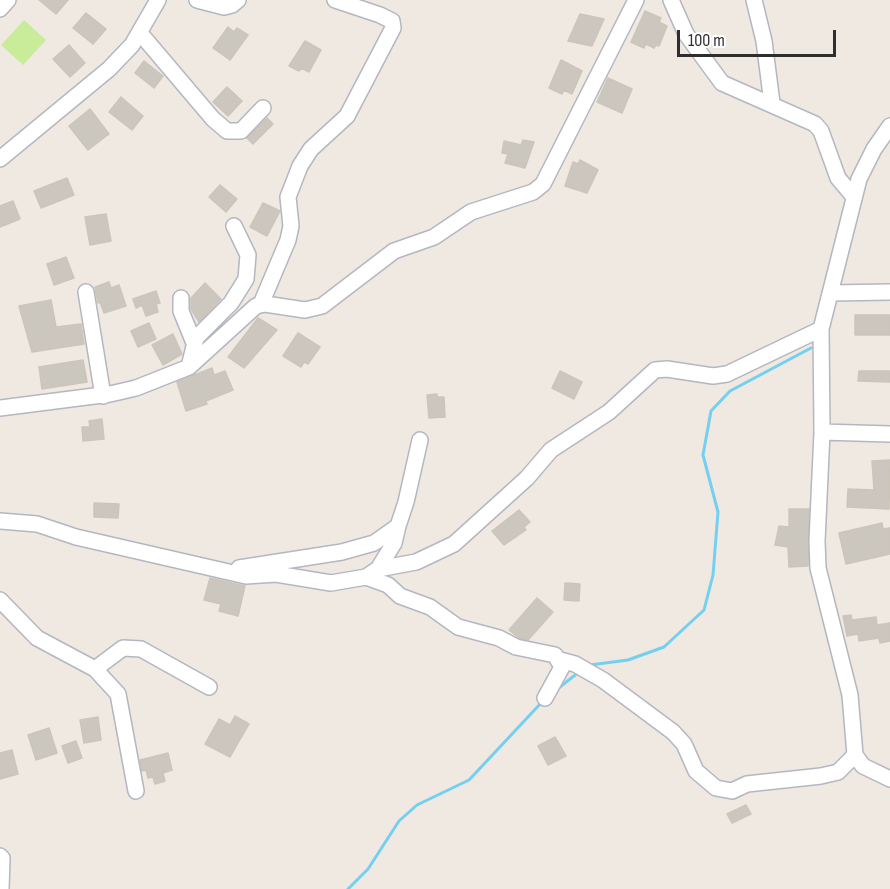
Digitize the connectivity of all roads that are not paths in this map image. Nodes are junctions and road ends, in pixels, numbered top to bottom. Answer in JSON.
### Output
{"nodes":[{"id":1,"x":8,"y":0,"type":"edge"},
{"id":2,"x":158,"y":0,"type":"edge"},
{"id":3,"x":197,"y":0,"type":"edge"},
{"id":4,"x":238,"y":0,"type":"edge"},
{"id":5,"x":636,"y":0,"type":"edge"},
{"id":6,"x":671,"y":0,"type":"edge"},
{"id":7,"x":754,"y":0,"type":"edge"},
{"id":8,"x":339,"y":2,"type":"edge"},
{"id":9,"x":0,"y":9,"type":"edge"},
{"id":10,"x":140,"y":33,"type":"junction"},
{"id":11,"x":772,"y":103,"type":"junction"},
{"id":12,"x":263,"y":108,"type":"dead end"},
{"id":13,"x":890,"y":126,"type":"edge"},
{"id":14,"x":0,"y":159,"type":"edge"},
{"id":15,"x":854,"y":197,"type":"junction"},
{"id":16,"x":234,"y":226,"type":"dead end"},
{"id":17,"x":86,"y":292,"type":"dead end"},
{"id":18,"x":890,"y":292,"type":"edge"},
{"id":19,"x":830,"y":293,"type":"junction"},
{"id":20,"x":182,"y":298,"type":"dead end"},
{"id":21,"x":261,"y":304,"type":"junction"},
{"id":22,"x":821,"y":329,"type":"junction"},
{"id":23,"x":194,"y":343,"type":"junction"},
{"id":24,"x":189,"y":367,"type":"junction"},
{"id":25,"x":103,"y":396,"type":"junction"},
{"id":26,"x":0,"y":408,"type":"edge"},
{"id":27,"x":822,"y":432,"type":"junction"},
{"id":28,"x":890,"y":434,"type":"edge"},
{"id":29,"x":420,"y":440,"type":"dead end"},
{"id":30,"x":0,"y":521,"type":"edge"},
{"id":31,"x":398,"y":526,"type":"junction"},
{"id":32,"x":212,"y":570,"type":"junction"},
{"id":33,"x":372,"y":573,"type":"junction"},
{"id":34,"x":0,"y":600,"type":"edge"},
{"id":35,"x":560,"y":660,"type":"junction"},
{"id":36,"x":95,"y":669,"type":"junction"},
{"id":37,"x":209,"y":687,"type":"dead end"},
{"id":38,"x":545,"y":698,"type":"dead end"},
{"id":39,"x":855,"y":755,"type":"junction"},
{"id":40,"x":890,"y":779,"type":"edge"},
{"id":41,"x":136,"y":791,"type":"dead end"},
{"id":42,"x":0,"y":856,"type":"edge"},
{"id":43,"x":2,"y":889,"type":"edge"}],
"edges":[{"from":1,"to":9,"type":"street"},
{"from":2,"to":10,"type":"street"},
{"from":3,"to":4,"type":"street"},
{"from":5,"to":21,"type":"street"},
{"from":6,"to":11,"type":"street"},
{"from":7,"to":11,"type":"street"},
{"from":8,"to":21,"type":"street"},
{"from":10,"to":12,"type":"street"},
{"from":10,"to":14,"type":"street"},
{"from":11,"to":15,"type":"street"},
{"from":13,"to":15,"type":"street"},
{"from":15,"to":19,"type":"street"},
{"from":16,"to":23,"type":"street"},
{"from":17,"to":25,"type":"street"},
{"from":18,"to":19,"type":"street"},
{"from":19,"to":22,"type":"street"},
{"from":20,"to":23,"type":"street"},
{"from":21,"to":24,"type":"street"},
{"from":22,"to":27,"type":"street"},
{"from":22,"to":33,"type":"street"},
{"from":23,"to":24,"type":"street"},
{"from":24,"to":25,"type":"street"},
{"from":25,"to":26,"type":"street"},
{"from":27,"to":28,"type":"street"},
{"from":27,"to":39,"type":"street"},
{"from":29,"to":31,"type":"street"},
{"from":30,"to":32,"type":"street"},
{"from":31,"to":32,"type":"street"},
{"from":31,"to":33,"type":"street"},
{"from":32,"to":33,"type":"street"},
{"from":33,"to":35,"type":"street"},
{"from":34,"to":36,"type":"street"},
{"from":35,"to":38,"type":"street"},
{"from":35,"to":39,"type":"street"},
{"from":36,"to":37,"type":"street"},
{"from":36,"to":41,"type":"street"},
{"from":39,"to":40,"type":"street"},
{"from":42,"to":43,"type":"street"}]}
